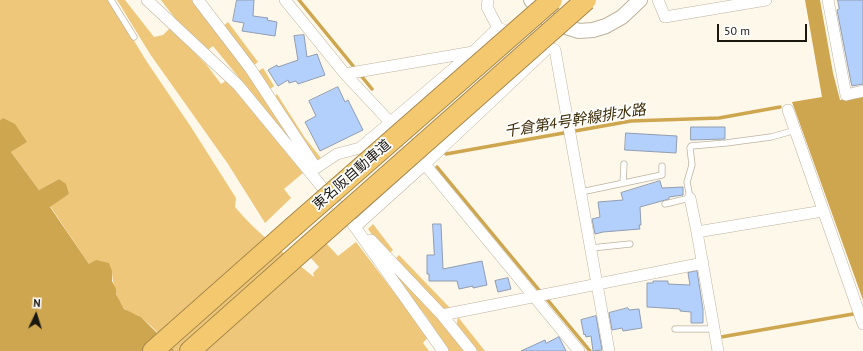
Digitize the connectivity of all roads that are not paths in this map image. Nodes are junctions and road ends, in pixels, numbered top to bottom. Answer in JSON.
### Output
{"nodes":[{"id":1,"x":111,"y":0,"type":"edge"},
{"id":2,"x":147,"y":0,"type":"edge"},
{"id":3,"x":198,"y":0,"type":"edge"},
{"id":4,"x":284,"y":0,"type":"edge"},
{"id":5,"x":488,"y":0,"type":"edge"},
{"id":6,"x":531,"y":0,"type":"edge"},
{"id":7,"x":552,"y":0,"type":"edge"},
{"id":8,"x":586,"y":0,"type":"edge"},
{"id":9,"x":640,"y":0,"type":"edge"},
{"id":10,"x":658,"y":0,"type":"edge"},
{"id":11,"x":766,"y":0,"type":"edge"},
{"id":12,"x":828,"y":0,"type":"edge"},
{"id":13,"x":498,"y":28,"type":"junction"},
{"id":14,"x":134,"y":37,"type":"dead end"},
{"id":15,"x":548,"y":48,"type":"junction"},
{"id":16,"x":473,"y":52,"type":"junction"},
{"id":17,"x":354,"y":72,"type":"junction"},
{"id":18,"x":863,"y":91,"type":"edge"},
{"id":19,"x":788,"y":110,"type":"dead end"},
{"id":20,"x":390,"y":122,"type":"junction"},
{"id":21,"x":796,"y":130,"type":"junction"},
{"id":22,"x":425,"y":164,"type":"junction"},
{"id":23,"x":624,"y":164,"type":"dead end"},
{"id":24,"x":662,"y":166,"type":"dead end"},
{"id":25,"x":313,"y":170,"type":"junction"},
{"id":26,"x":623,"y":183,"type":"junction"},
{"id":27,"x":581,"y":192,"type":"junction"},
{"id":28,"x":690,"y":198,"type":"junction"},
{"id":29,"x":665,"y":204,"type":"dead end"},
{"id":30,"x":823,"y":210,"type":"junction"},
{"id":31,"x":355,"y":227,"type":"junction"},
{"id":32,"x":697,"y":232,"type":"junction"},
{"id":33,"x":630,"y":244,"type":"dead end"},
{"id":34,"x":591,"y":248,"type":"junction"},
{"id":35,"x":703,"y":263,"type":"junction"},
{"id":36,"x":597,"y":283,"type":"junction"},
{"id":37,"x":535,"y":297,"type":"junction"},
{"id":38,"x":442,"y":315,"type":"junction"},
{"id":39,"x":863,"y":324,"type":"edge"},
{"id":40,"x":675,"y":329,"type":"dead end"},
{"id":41,"x":714,"y":329,"type":"junction"},
{"id":42,"x":153,"y":351,"type":"edge"},
{"id":43,"x":190,"y":351,"type":"edge"},
{"id":44,"x":443,"y":351,"type":"edge"},
{"id":45,"x":471,"y":351,"type":"edge"},
{"id":46,"x":579,"y":351,"type":"edge"},
{"id":47,"x":609,"y":351,"type":"edge"},
{"id":48,"x":718,"y":351,"type":"edge"}],
"edges":[{"from":1,"to":14,"type":"lane"},
{"from":2,"to":25,"type":"street"},
{"from":3,"to":25,"type":"street"},
{"from":4,"to":17,"type":"street"},
{"from":5,"to":13,"type":"street"},
{"from":6,"to":9,"type":"street"},
{"from":7,"to":42,"type":"highway","name":"東名阪自動車道","bridge":true},
{"from":8,"to":43,"type":"highway","name":"東名阪自動車道","bridge":true},
{"from":10,"to":11,"type":"street"},
{"from":12,"to":18,"type":"street"},
{"from":13,"to":15,"type":"street"},
{"from":13,"to":16,"type":"street"},
{"from":15,"to":22,"type":"street"},
{"from":15,"to":27,"type":"street"},
{"from":16,"to":17,"type":"street"},
{"from":16,"to":20,"type":"street"},
{"from":17,"to":20,"type":"street"},
{"from":19,"to":21,"type":"street"},
{"from":20,"to":22,"type":"street"},
{"from":20,"to":25,"type":"street"},
{"from":21,"to":28,"type":"lane"},
{"from":21,"to":30,"type":"street"},
{"from":22,"to":31,"type":"street"},
{"from":22,"to":37,"type":"street"},
{"from":23,"to":26,"type":"lane"},
{"from":24,"to":26,"type":"lane"},
{"from":25,"to":31,"type":"street"},
{"from":26,"to":27,"type":"lane"},
{"from":27,"to":34,"type":"street"},
{"from":28,"to":29,"type":"lane"},
{"from":28,"to":32,"type":"street"},
{"from":30,"to":32,"type":"street"},
{"from":30,"to":39,"type":"street"},
{"from":31,"to":38,"type":"street"},
{"from":31,"to":44,"type":"street"},
{"from":32,"to":35,"type":"street"},
{"from":33,"to":34,"type":"lane"},
{"from":34,"to":36,"type":"street"},
{"from":35,"to":36,"type":"street"},
{"from":35,"to":41,"type":"street"},
{"from":36,"to":37,"type":"street"},
{"from":36,"to":47,"type":"street"},
{"from":37,"to":38,"type":"street"},
{"from":37,"to":46,"type":"street"},
{"from":38,"to":45,"type":"street"},
{"from":40,"to":41,"type":"lane"},
{"from":41,"to":48,"type":"street"}]}
